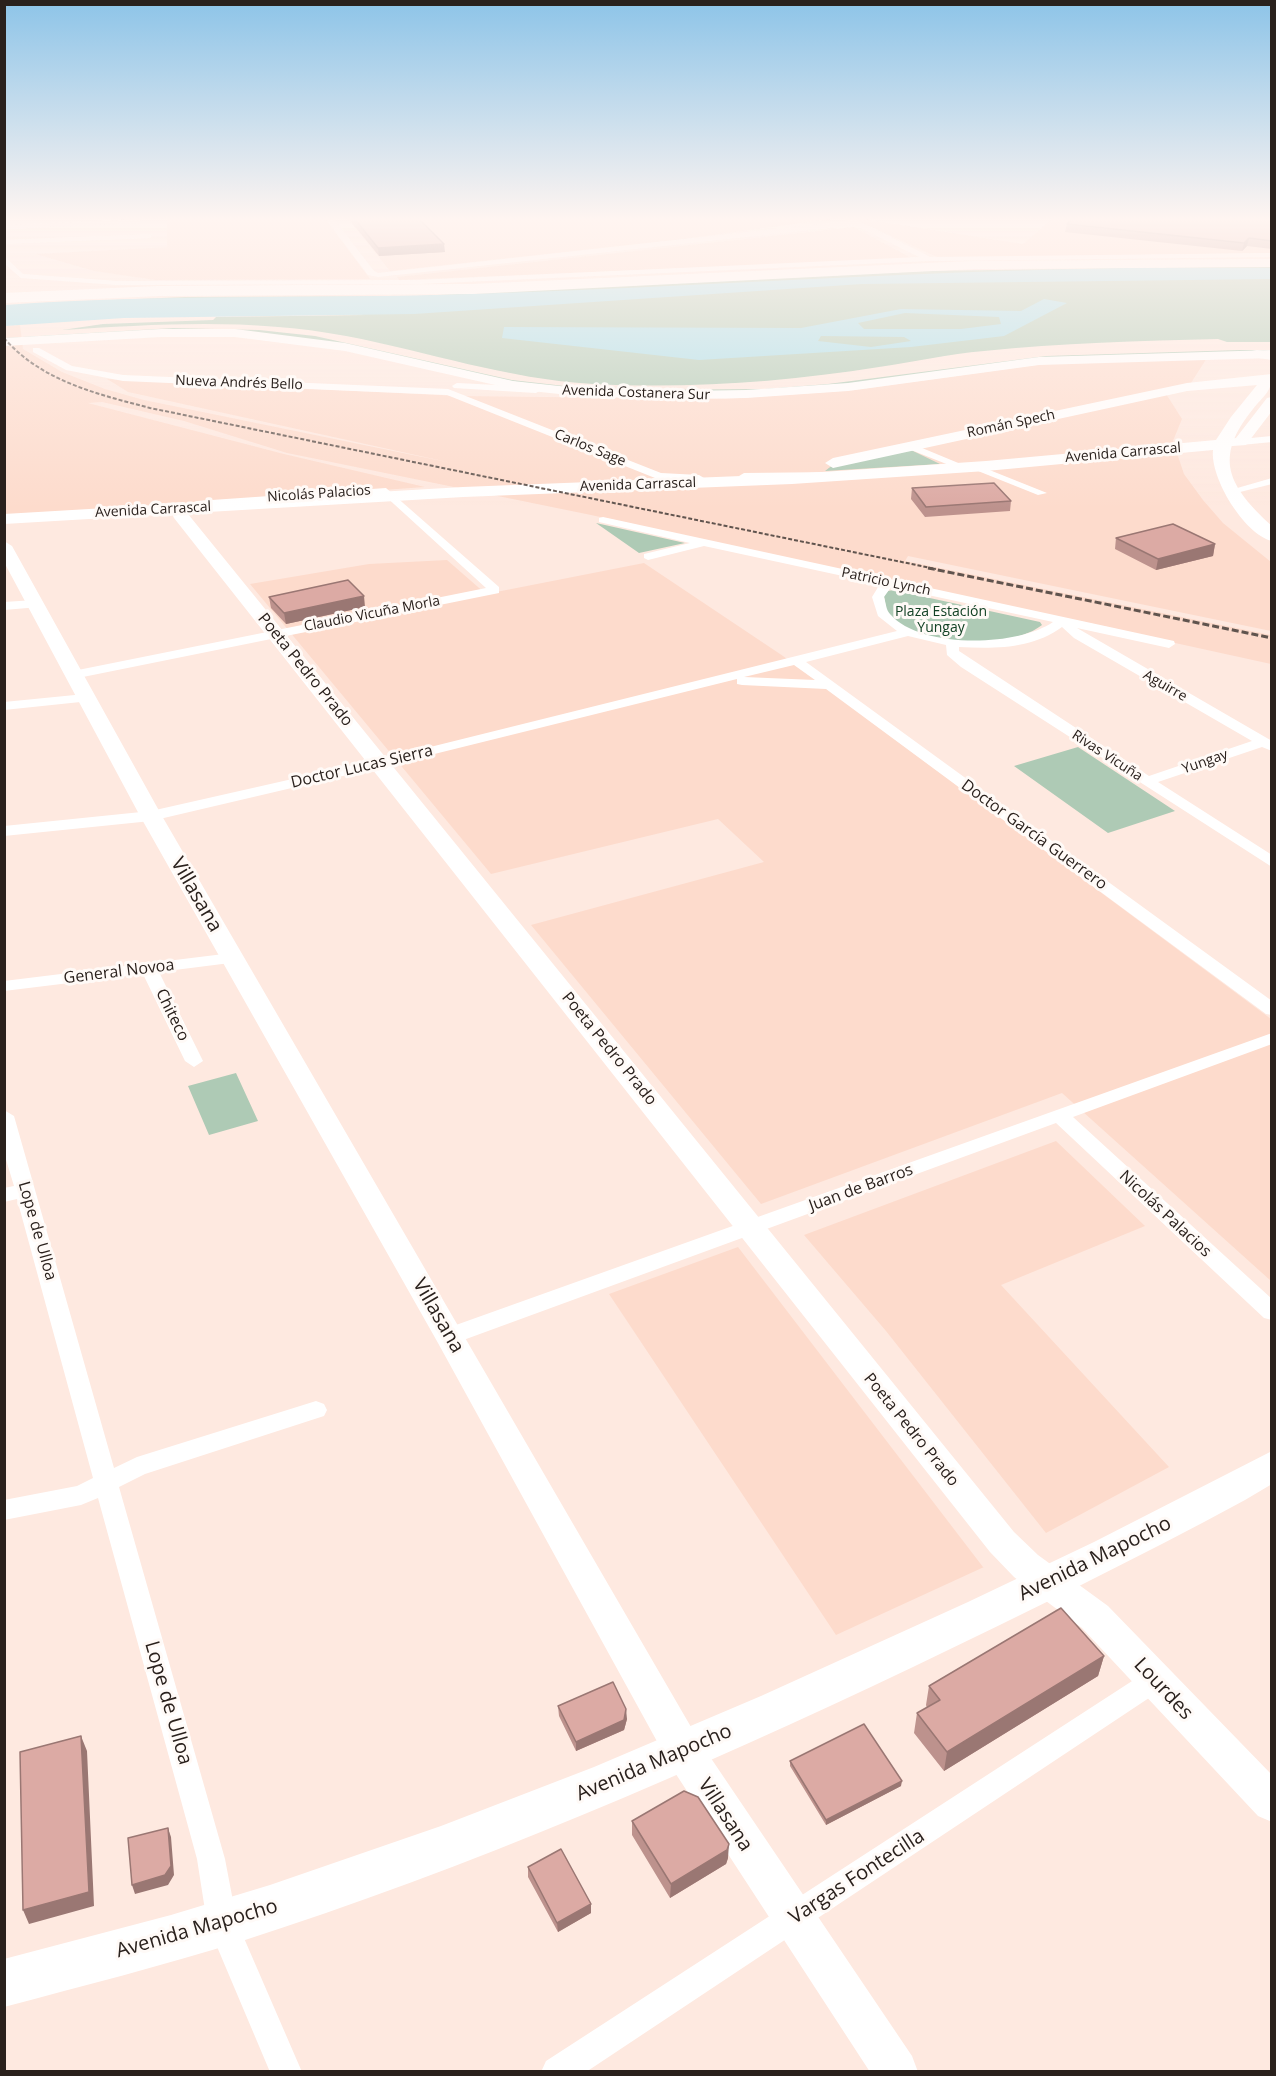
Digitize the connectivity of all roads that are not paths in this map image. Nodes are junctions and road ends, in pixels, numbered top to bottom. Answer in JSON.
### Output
{"nodes":[{"id":1,"x":73,"y":335,"type":"junction"},
{"id":2,"x":4,"y":337,"type":"edge"},
{"id":3,"x":4,"y":342,"type":"edge"},
{"id":4,"x":1272,"y":348,"type":"edge"},
{"id":5,"x":36,"y":350,"type":"dead end"},
{"id":6,"x":1267,"y":354,"type":"edge"},
{"id":7,"x":1270,"y":379,"type":"edge"},
{"id":8,"x":457,"y":385,"type":"junction"},
{"id":9,"x":1272,"y":401,"type":"edge"},
{"id":10,"x":1272,"y":439,"type":"edge"},
{"id":11,"x":1241,"y":442,"type":"junction"},
{"id":12,"x":1223,"y":444,"type":"junction"},
{"id":13,"x":910,"y":446,"type":"junction"},
{"id":14,"x":968,"y":467,"type":"junction"},
{"id":15,"x":810,"y":473,"type":"junction"},
{"id":16,"x":1272,"y":481,"type":"edge"},
{"id":17,"x":1232,"y":491,"type":"junction"},
{"id":18,"x":1042,"y":493,"type":"dead end"},
{"id":19,"x":178,"y":509,"type":"junction"},
{"id":20,"x":4,"y":519,"type":"edge"},
{"id":21,"x":603,"y":520,"type":"dead end"},
{"id":22,"x":1272,"y":536,"type":"edge"},
{"id":23,"x":704,"y":543,"type":"junction"},
{"id":24,"x":4,"y":546,"type":"edge"},
{"id":25,"x":648,"y":556,"type":"dead end"},
{"id":26,"x":887,"y":583,"type":"junction"},
{"id":27,"x":495,"y":590,"type":"joint"},
{"id":28,"x":35,"y":604,"type":"junction"},
{"id":29,"x":4,"y":606,"type":"edge"},
{"id":30,"x":1062,"y":621,"type":"junction"},
{"id":31,"x":910,"y":632,"type":"junction"},
{"id":32,"x":275,"y":633,"type":"junction"},
{"id":33,"x":953,"y":643,"type":"junction"},
{"id":34,"x":1169,"y":644,"type":"dead end"},
{"id":35,"x":797,"y":661,"type":"junction"},
{"id":36,"x":73,"y":675,"type":"junction"},
{"id":37,"x":717,"y":681,"type":"junction"},
{"id":38,"x":830,"y":685,"type":"junction"},
{"id":39,"x":85,"y":699,"type":"junction"},
{"id":40,"x":4,"y":706,"type":"edge"},
{"id":41,"x":1267,"y":745,"type":"edge"},
{"id":42,"x":380,"y":763,"type":"junction"},
{"id":43,"x":1147,"y":781,"type":"junction"},
{"id":44,"x":151,"y":816,"type":"junction"},
{"id":45,"x":4,"y":831,"type":"edge"},
{"id":46,"x":1272,"y":862,"type":"edge"},
{"id":47,"x":232,"y":958,"type":"junction"},
{"id":48,"x":149,"y":969,"type":"junction"},
{"id":49,"x":4,"y":986,"type":"edge"},
{"id":50,"x":1272,"y":1010,"type":"edge"},
{"id":51,"x":1272,"y":1038,"type":"edge"},
{"id":52,"x":194,"y":1062,"type":"dead end"},
{"id":53,"x":4,"y":1116,"type":"edge"},
{"id":54,"x":1059,"y":1116,"type":"junction"},
{"id":55,"x":15,"y":1193,"type":"edge"},
{"id":56,"x":752,"y":1228,"type":"junction"},
{"id":57,"x":1272,"y":1312,"type":"edge"},
{"id":58,"x":450,"y":1336,"type":"junction"},
{"id":59,"x":316,"y":1410,"type":"dead end"},
{"id":60,"x":1272,"y":1466,"type":"edge"},
{"id":61,"x":107,"y":1484,"type":"junction"},
{"id":62,"x":4,"y":1510,"type":"edge"},
{"id":63,"x":1049,"y":1582,"type":"junction"},
{"id":64,"x":1155,"y":1680,"type":"junction"},
{"id":65,"x":684,"y":1752,"type":"junction"},
{"id":66,"x":1272,"y":1803,"type":"edge"},
{"id":67,"x":793,"y":1919,"type":"junction"},
{"id":68,"x":222,"y":1923,"type":"junction"},
{"id":69,"x":4,"y":1983,"type":"edge"},
{"id":70,"x":286,"y":2072,"type":"edge"},
{"id":71,"x":557,"y":2072,"type":"edge"},
{"id":72,"x":896,"y":2072,"type":"edge"}],
"edges":[{"from":1,"to":2,"type":"main road","name":"Avenida Costanera Sur"},
{"from":1,"to":3,"type":"main road","name":"Avenida Costanera Sur"},
{"from":1,"to":4,"type":"main road","name":"Avenida Costanera Sur"},
{"from":1,"to":8,"type":"main road","name":"Avenida Costanera Sur"},
{"from":5,"to":8,"type":"street","name":"Nueva Andrés Bello"},
{"from":6,"to":8,"type":"main road","name":"Avenida Costanera Sur"},
{"from":7,"to":12,"type":"main road"},
{"from":7,"to":13,"type":"main road","name":"Román Spech"},
{"from":8,"to":15,"type":"street","name":"Carlos Sage"},
{"from":9,"to":11,"type":"main road"},
{"from":10,"to":11,"type":"street","name":"Avenida Carrascal"},
{"from":11,"to":12,"type":"main road","name":"Avenida Carrascal"},
{"from":12,"to":14,"type":"main road","name":"Avenida Carrascal"},
{"from":12,"to":17,"type":"main road"},
{"from":13,"to":14,"type":"street"},
{"from":13,"to":15,"type":"main road","name":"Román Spech"},
{"from":14,"to":15,"type":"main road","name":"Avenida Carrascal"},
{"from":14,"to":18,"type":"street"},
{"from":15,"to":19,"type":"main road","name":"Avenida Carrascal"},
{"from":16,"to":17,"type":"street"},
{"from":17,"to":22,"type":"main road"},
{"from":19,"to":20,"type":"main road","name":"Avenida Carrascal"},
{"from":19,"to":27,"type":"street","name":"Nicolás Palacios"},
{"from":19,"to":32,"type":"main road","name":"Poeta Pedro Prado"},
{"from":21,"to":23,"type":"street","name":"Patricio Lynch"},
{"from":23,"to":25,"type":"street"},
{"from":23,"to":26,"type":"street","name":"Patricio Lynch"},
{"from":24,"to":28,"type":"main road","name":"Villasana"},
{"from":26,"to":30,"type":"street","name":"Patricio Lynch"},
{"from":26,"to":31,"type":"street"},
{"from":27,"to":32,"type":"street","name":"Claudio Vicuña Morla"},
{"from":28,"to":29,"type":"street"},
{"from":28,"to":36,"type":"main road","name":"Villasana"},
{"from":30,"to":33,"type":"street"},
{"from":30,"to":34,"type":"street","name":"Patricio Lynch"},
{"from":30,"to":41,"type":"street","name":"Aguirre"},
{"from":31,"to":33,"type":"street"},
{"from":31,"to":35,"type":"street","name":"Doctor Lucas Sierra"},
{"from":32,"to":36,"type":"street","name":"Claudio Vicuña Morla"},
{"from":32,"to":42,"type":"main road","name":"Poeta Pedro Prado"},
{"from":33,"to":43,"type":"street","name":"Rivas Vicuña"},
{"from":35,"to":37,"type":"street","name":"Doctor Lucas Sierra"},
{"from":35,"to":38,"type":"street","name":"Doctor García Guerrero"},
{"from":36,"to":39,"type":"main road","name":"Villasana"},
{"from":37,"to":38,"type":"street","name":"Doctor Lucas Sierra"},
{"from":37,"to":42,"type":"street","name":"Doctor Lucas Sierra"},
{"from":38,"to":50,"type":"street","name":"Doctor García Guerrero"},
{"from":39,"to":40,"type":"street"},
{"from":39,"to":44,"type":"main road","name":"Villasana"},
{"from":41,"to":43,"type":"street","name":"Yungay"},
{"from":42,"to":44,"type":"street","name":"Doctor Lucas Sierra"},
{"from":42,"to":56,"type":"main road","name":"Poeta Pedro Prado"},
{"from":43,"to":46,"type":"street","name":"Rivas Vicuña"},
{"from":44,"to":45,"type":"street","name":"Doctor Lucas Sierra"},
{"from":44,"to":47,"type":"main road","name":"Villasana"},
{"from":47,"to":48,"type":"street","name":"General Novoa"},
{"from":47,"to":58,"type":"main road","name":"Villasana"},
{"from":48,"to":49,"type":"street","name":"General Novoa"},
{"from":48,"to":52,"type":"street","name":"Chiteco"},
{"from":51,"to":54,"type":"street","name":"Juan de Barros"},
{"from":53,"to":55,"type":"street","name":"Lope de Ulloa"},
{"from":54,"to":56,"type":"street","name":"Juan de Barros"},
{"from":54,"to":57,"type":"street","name":"Nicolás Palacios"},
{"from":55,"to":61,"type":"street","name":"Lope de Ulloa"},
{"from":56,"to":58,"type":"street","name":"Juan de Barros"},
{"from":56,"to":63,"type":"main road","name":"Poeta Pedro Prado"},
{"from":58,"to":65,"type":"main road","name":"Villasana"},
{"from":59,"to":61,"type":"street"},
{"from":60,"to":63,"type":"main road","name":"Avenida Mapocho"},
{"from":61,"to":62,"type":"street"},
{"from":61,"to":68,"type":"street","name":"Lope de Ulloa"},
{"from":63,"to":64,"type":"main road","name":"Lourdes"},
{"from":63,"to":65,"type":"main road","name":"Avenida Mapocho"},
{"from":64,"to":66,"type":"main road","name":"Lourdes"},
{"from":64,"to":67,"type":"street","name":"Vargas Fontecilla"},
{"from":65,"to":67,"type":"main road","name":"Villasana"},
{"from":65,"to":68,"type":"main road","name":"Avenida Mapocho"},
{"from":67,"to":71,"type":"street","name":"Vargas Fontecilla"},
{"from":67,"to":72,"type":"main road","name":"Villasana"},
{"from":68,"to":69,"type":"main road","name":"Avenida Mapocho"},
{"from":68,"to":70,"type":"street","name":"Lope de Ulloa"}]}
